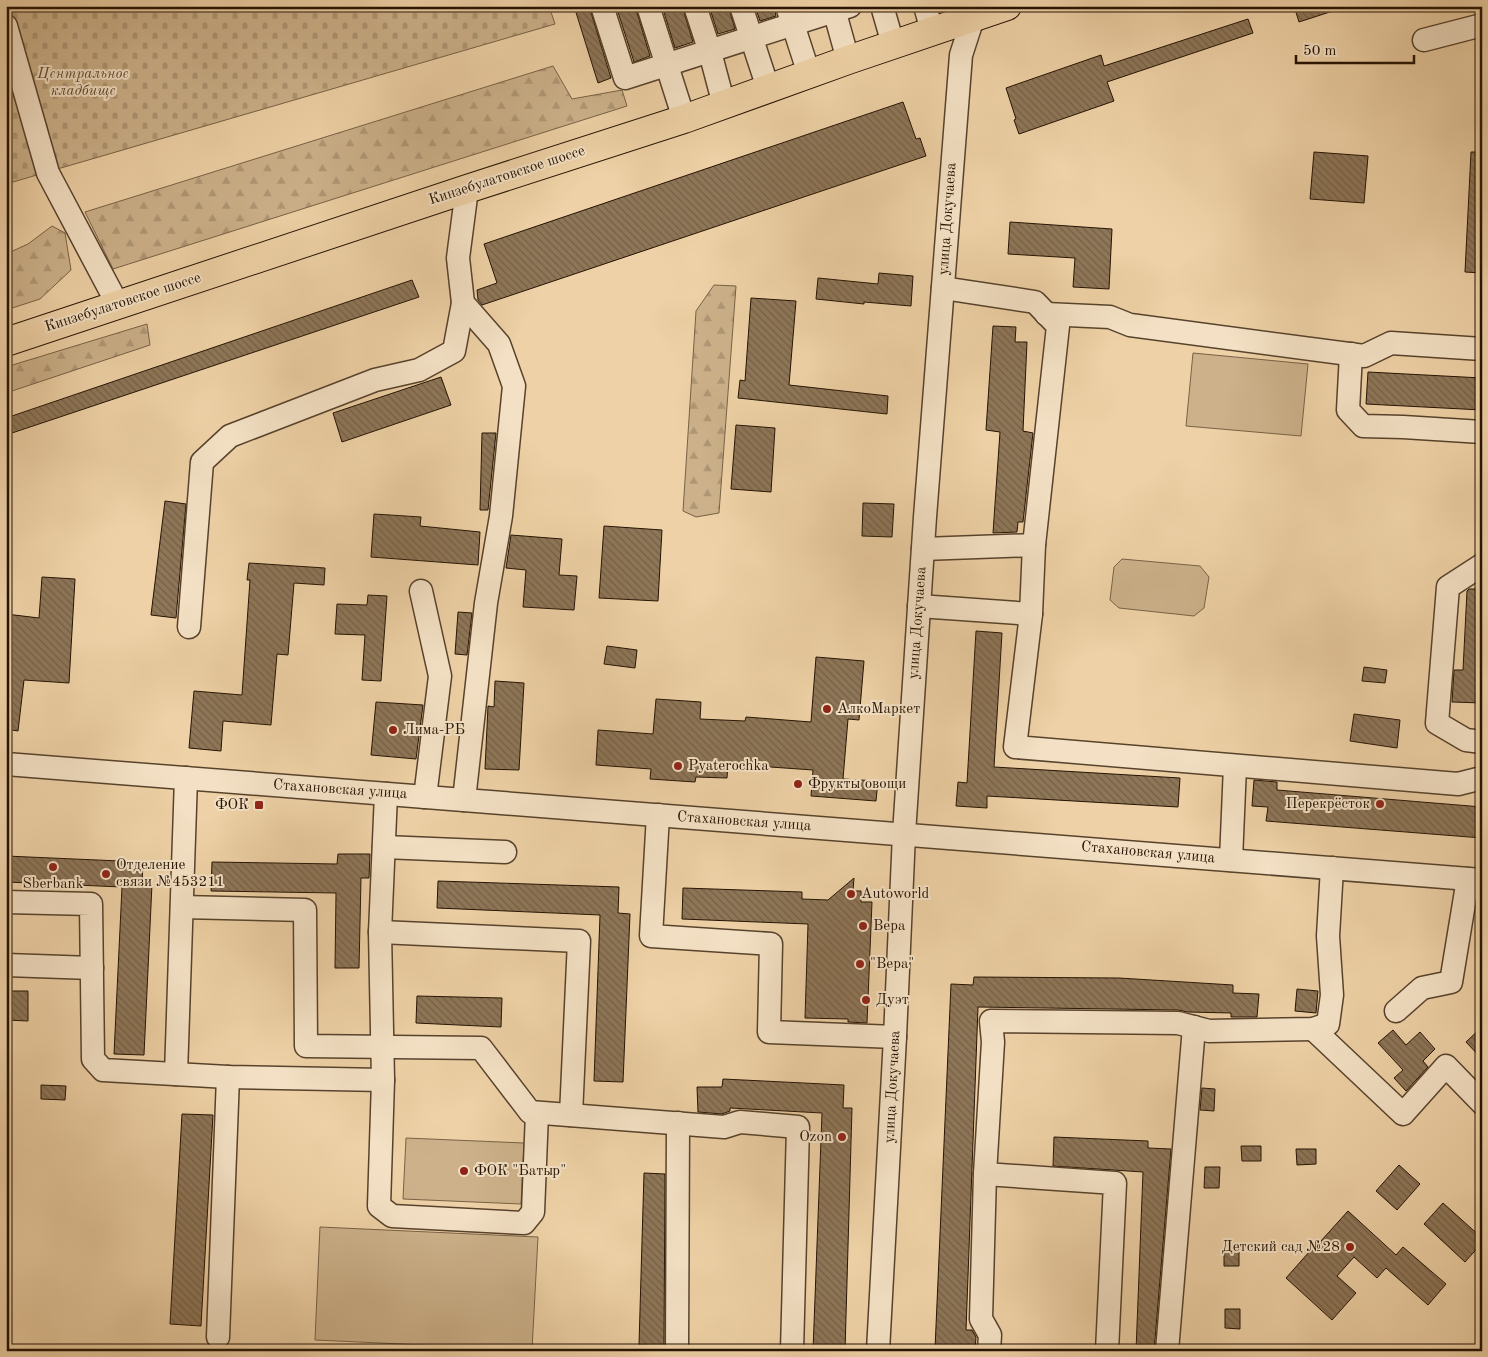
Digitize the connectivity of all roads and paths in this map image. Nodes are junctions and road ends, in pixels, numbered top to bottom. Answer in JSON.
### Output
{"nodes":[{"id":1,"x":602,"y":6,"type":"edge"},
{"id":2,"x":648,"y":6,"type":"edge"},
{"id":3,"x":695,"y":6,"type":"edge"},
{"id":4,"x":741,"y":6,"type":"edge"},
{"id":5,"x":882,"y":6,"type":"edge"},
{"id":6,"x":1007,"y":6,"type":"edge"},
{"id":7,"x":839,"y":8,"type":"edge"},
{"id":8,"x":972,"y":12,"type":"edge"},
{"id":9,"x":790,"y":16,"type":"edge"},
{"id":10,"x":929,"y":19,"type":"edge"},
{"id":11,"x":6,"y":26,"type":"edge"},
{"id":12,"x":1482,"y":26,"type":"edge"},
{"id":13,"x":751,"y":38,"type":"junction"},
{"id":14,"x":1424,"y":40,"type":"dead end"},
{"id":15,"x":893,"y":44,"type":"junction"},
{"id":16,"x":710,"y":52,"type":"junction"},
{"id":17,"x":848,"y":60,"type":"junction"},
{"id":18,"x":667,"y":65,"type":"junction"},
{"id":19,"x":808,"y":74,"type":"junction"},
{"id":20,"x":768,"y":88,"type":"junction"},
{"id":21,"x":724,"y":105,"type":"junction"},
{"id":22,"x":684,"y":119,"type":"junction"},
{"id":23,"x":467,"y":189,"type":"junction"},
{"id":24,"x":943,"y":288,"type":"junction"},
{"id":25,"x":464,"y":303,"type":"junction"},
{"id":26,"x":118,"y":305,"type":"junction"},
{"id":27,"x":1046,"y":314,"type":"junction"},
{"id":28,"x":6,"y":342,"type":"edge"},
{"id":29,"x":1482,"y":349,"type":"edge"},
{"id":30,"x":1351,"y":354,"type":"junction"},
{"id":31,"x":1482,"y":432,"type":"edge"},
{"id":32,"x":1034,"y":546,"type":"junction"},
{"id":33,"x":923,"y":549,"type":"junction"},
{"id":34,"x":1482,"y":565,"type":"edge"},
{"id":35,"x":421,"y":591,"type":"dead end"},
{"id":36,"x":919,"y":606,"type":"junction"},
{"id":37,"x":1031,"y":614,"type":"junction"},
{"id":38,"x":189,"y":627,"type":"dead end"},
{"id":39,"x":1482,"y":742,"type":"edge"},
{"id":40,"x":6,"y":764,"type":"edge"},
{"id":41,"x":1235,"y":766,"type":"junction"},
{"id":42,"x":186,"y":778,"type":"junction"},
{"id":43,"x":1482,"y":778,"type":"edge"},
{"id":44,"x":386,"y":794,"type":"junction"},
{"id":45,"x":425,"y":797,"type":"junction"},
{"id":46,"x":464,"y":800,"type":"junction"},
{"id":47,"x":658,"y":815,"type":"junction"},
{"id":48,"x":904,"y":834,"type":"junction"},
{"id":49,"x":384,"y":847,"type":"junction"},
{"id":50,"x":504,"y":852,"type":"dead end"},
{"id":51,"x":1231,"y":860,"type":"junction"},
{"id":52,"x":1332,"y":868,"type":"junction"},
{"id":53,"x":1475,"y":879,"type":"edge"},
{"id":54,"x":6,"y":902,"type":"edge"},
{"id":55,"x":182,"y":907,"type":"junction"},
{"id":56,"x":380,"y":932,"type":"junction"},
{"id":57,"x":6,"y":965,"type":"edge"},
{"id":58,"x":92,"y":968,"type":"junction"},
{"id":59,"x":1396,"y":1011,"type":"dead end"},
{"id":60,"x":1194,"y":1027,"type":"junction"},
{"id":61,"x":1313,"y":1029,"type":"junction"},
{"id":62,"x":895,"y":1038,"type":"junction"},
{"id":63,"x":382,"y":1047,"type":"junction"},
{"id":64,"x":176,"y":1074,"type":"junction"},
{"id":65,"x":228,"y":1077,"type":"junction"},
{"id":66,"x":383,"y":1080,"type":"junction"},
{"id":67,"x":1482,"y":1103,"type":"edge"},
{"id":68,"x":537,"y":1113,"type":"junction"},
{"id":69,"x":571,"y":1115,"type":"junction"},
{"id":70,"x":678,"y":1123,"type":"junction"},
{"id":71,"x":985,"y":1174,"type":"junction"},
{"id":72,"x":218,"y":1337,"type":"dead end"},
{"id":73,"x":677,"y":1351,"type":"edge"},
{"id":74,"x":792,"y":1351,"type":"edge"},
{"id":75,"x":878,"y":1351,"type":"edge"},
{"id":76,"x":989,"y":1351,"type":"edge"},
{"id":77,"x":1107,"y":1351,"type":"edge"},
{"id":78,"x":1167,"y":1351,"type":"edge"}],
"edges":[{"from":1,"to":18,"type":"street"},
{"from":2,"to":18,"type":"street"},
{"from":3,"to":16,"type":"street"},
{"from":4,"to":13,"type":"street"},
{"from":5,"to":15,"type":"street"},
{"from":6,"to":8,"type":"main road","name":"Кинзебулатовское шоссе"},
{"from":7,"to":9,"type":"street"},
{"from":7,"to":17,"type":"street"},
{"from":8,"to":10,"type":"main road","name":"Кинзебулатовское шоссе"},
{"from":8,"to":24,"type":"street","name":"улица Докучаева"},
{"from":9,"to":13,"type":"street"},
{"from":9,"to":19,"type":"street"},
{"from":10,"to":15,"type":"main road","name":"Кинзебулатовское шоссе"},
{"from":11,"to":26,"type":"street"},
{"from":12,"to":14,"type":"street"},
{"from":13,"to":16,"type":"street"},
{"from":13,"to":20,"type":"street"},
{"from":15,"to":17,"type":"main road","name":"Кинзебулатовское шоссе"},
{"from":16,"to":18,"type":"street"},
{"from":16,"to":21,"type":"street"},
{"from":17,"to":19,"type":"main road","name":"Кинзебулатовское шоссе"},
{"from":18,"to":22,"type":"street"},
{"from":19,"to":20,"type":"main road","name":"Кинзебулатовское шоссе"},
{"from":20,"to":21,"type":"main road","name":"Кинзебулатовское шоссе"},
{"from":21,"to":22,"type":"main road","name":"Кинзебулатовское шоссе"},
{"from":22,"to":23,"type":"main road","name":"Кинзебулатовское шоссе"},
{"from":23,"to":25,"type":"street"},
{"from":23,"to":26,"type":"main road","name":"Кинзебулатовское шоссе"},
{"from":24,"to":27,"type":"street"},
{"from":24,"to":33,"type":"street","name":"улица Докучаева"},
{"from":25,"to":38,"type":"street"},
{"from":25,"to":46,"type":"street"},
{"from":26,"to":28,"type":"main road","name":"Кинзебулатовское шоссе"},
{"from":27,"to":30,"type":"street"},
{"from":27,"to":32,"type":"street"},
{"from":29,"to":30,"type":"street"},
{"from":30,"to":31,"type":"street"},
{"from":32,"to":33,"type":"street"},
{"from":32,"to":37,"type":"street"},
{"from":33,"to":36,"type":"street","name":"улица Докучаева"},
{"from":34,"to":39,"type":"street"},
{"from":35,"to":45,"type":"street"},
{"from":36,"to":37,"type":"street"},
{"from":36,"to":48,"type":"street","name":"улица Докучаева"},
{"from":37,"to":41,"type":"street"},
{"from":40,"to":42,"type":"street","name":"Стахановская улица"},
{"from":41,"to":43,"type":"street"},
{"from":41,"to":51,"type":"street"},
{"from":42,"to":44,"type":"street","name":"Стахановская улица"},
{"from":42,"to":55,"type":"street"},
{"from":44,"to":45,"type":"street","name":"Стахановская улица"},
{"from":44,"to":49,"type":"street"},
{"from":45,"to":46,"type":"street","name":"Стахановская улица"},
{"from":46,"to":47,"type":"street","name":"Стахановская улица"},
{"from":47,"to":48,"type":"street","name":"Стахановская улица"},
{"from":47,"to":62,"type":"street"},
{"from":48,"to":51,"type":"street","name":"Стахановская улица"},
{"from":48,"to":62,"type":"street","name":"улица Докучаева"},
{"from":49,"to":50,"type":"street"},
{"from":49,"to":56,"type":"street"},
{"from":51,"to":52,"type":"street","name":"Стахановская улица"},
{"from":52,"to":53,"type":"street","name":"Стахановская улица"},
{"from":52,"to":61,"type":"street"},
{"from":53,"to":59,"type":"street"},
{"from":54,"to":58,"type":"street"},
{"from":55,"to":63,"type":"street"},
{"from":55,"to":64,"type":"street"},
{"from":56,"to":63,"type":"street"},
{"from":56,"to":69,"type":"street"},
{"from":57,"to":58,"type":"street"},
{"from":58,"to":64,"type":"street"},
{"from":60,"to":61,"type":"street"},
{"from":60,"to":71,"type":"street"},
{"from":60,"to":78,"type":"street"},
{"from":61,"to":67,"type":"street"},
{"from":62,"to":75,"type":"street","name":"улица Докучаева"},
{"from":63,"to":66,"type":"street"},
{"from":63,"to":68,"type":"street"},
{"from":64,"to":65,"type":"street"},
{"from":65,"to":66,"type":"street"},
{"from":65,"to":72,"type":"street"},
{"from":66,"to":68,"type":"street"},
{"from":68,"to":69,"type":"street"},
{"from":69,"to":70,"type":"street"},
{"from":70,"to":73,"type":"street"},
{"from":70,"to":74,"type":"street"},
{"from":71,"to":76,"type":"street"},
{"from":71,"to":77,"type":"street"}]}
